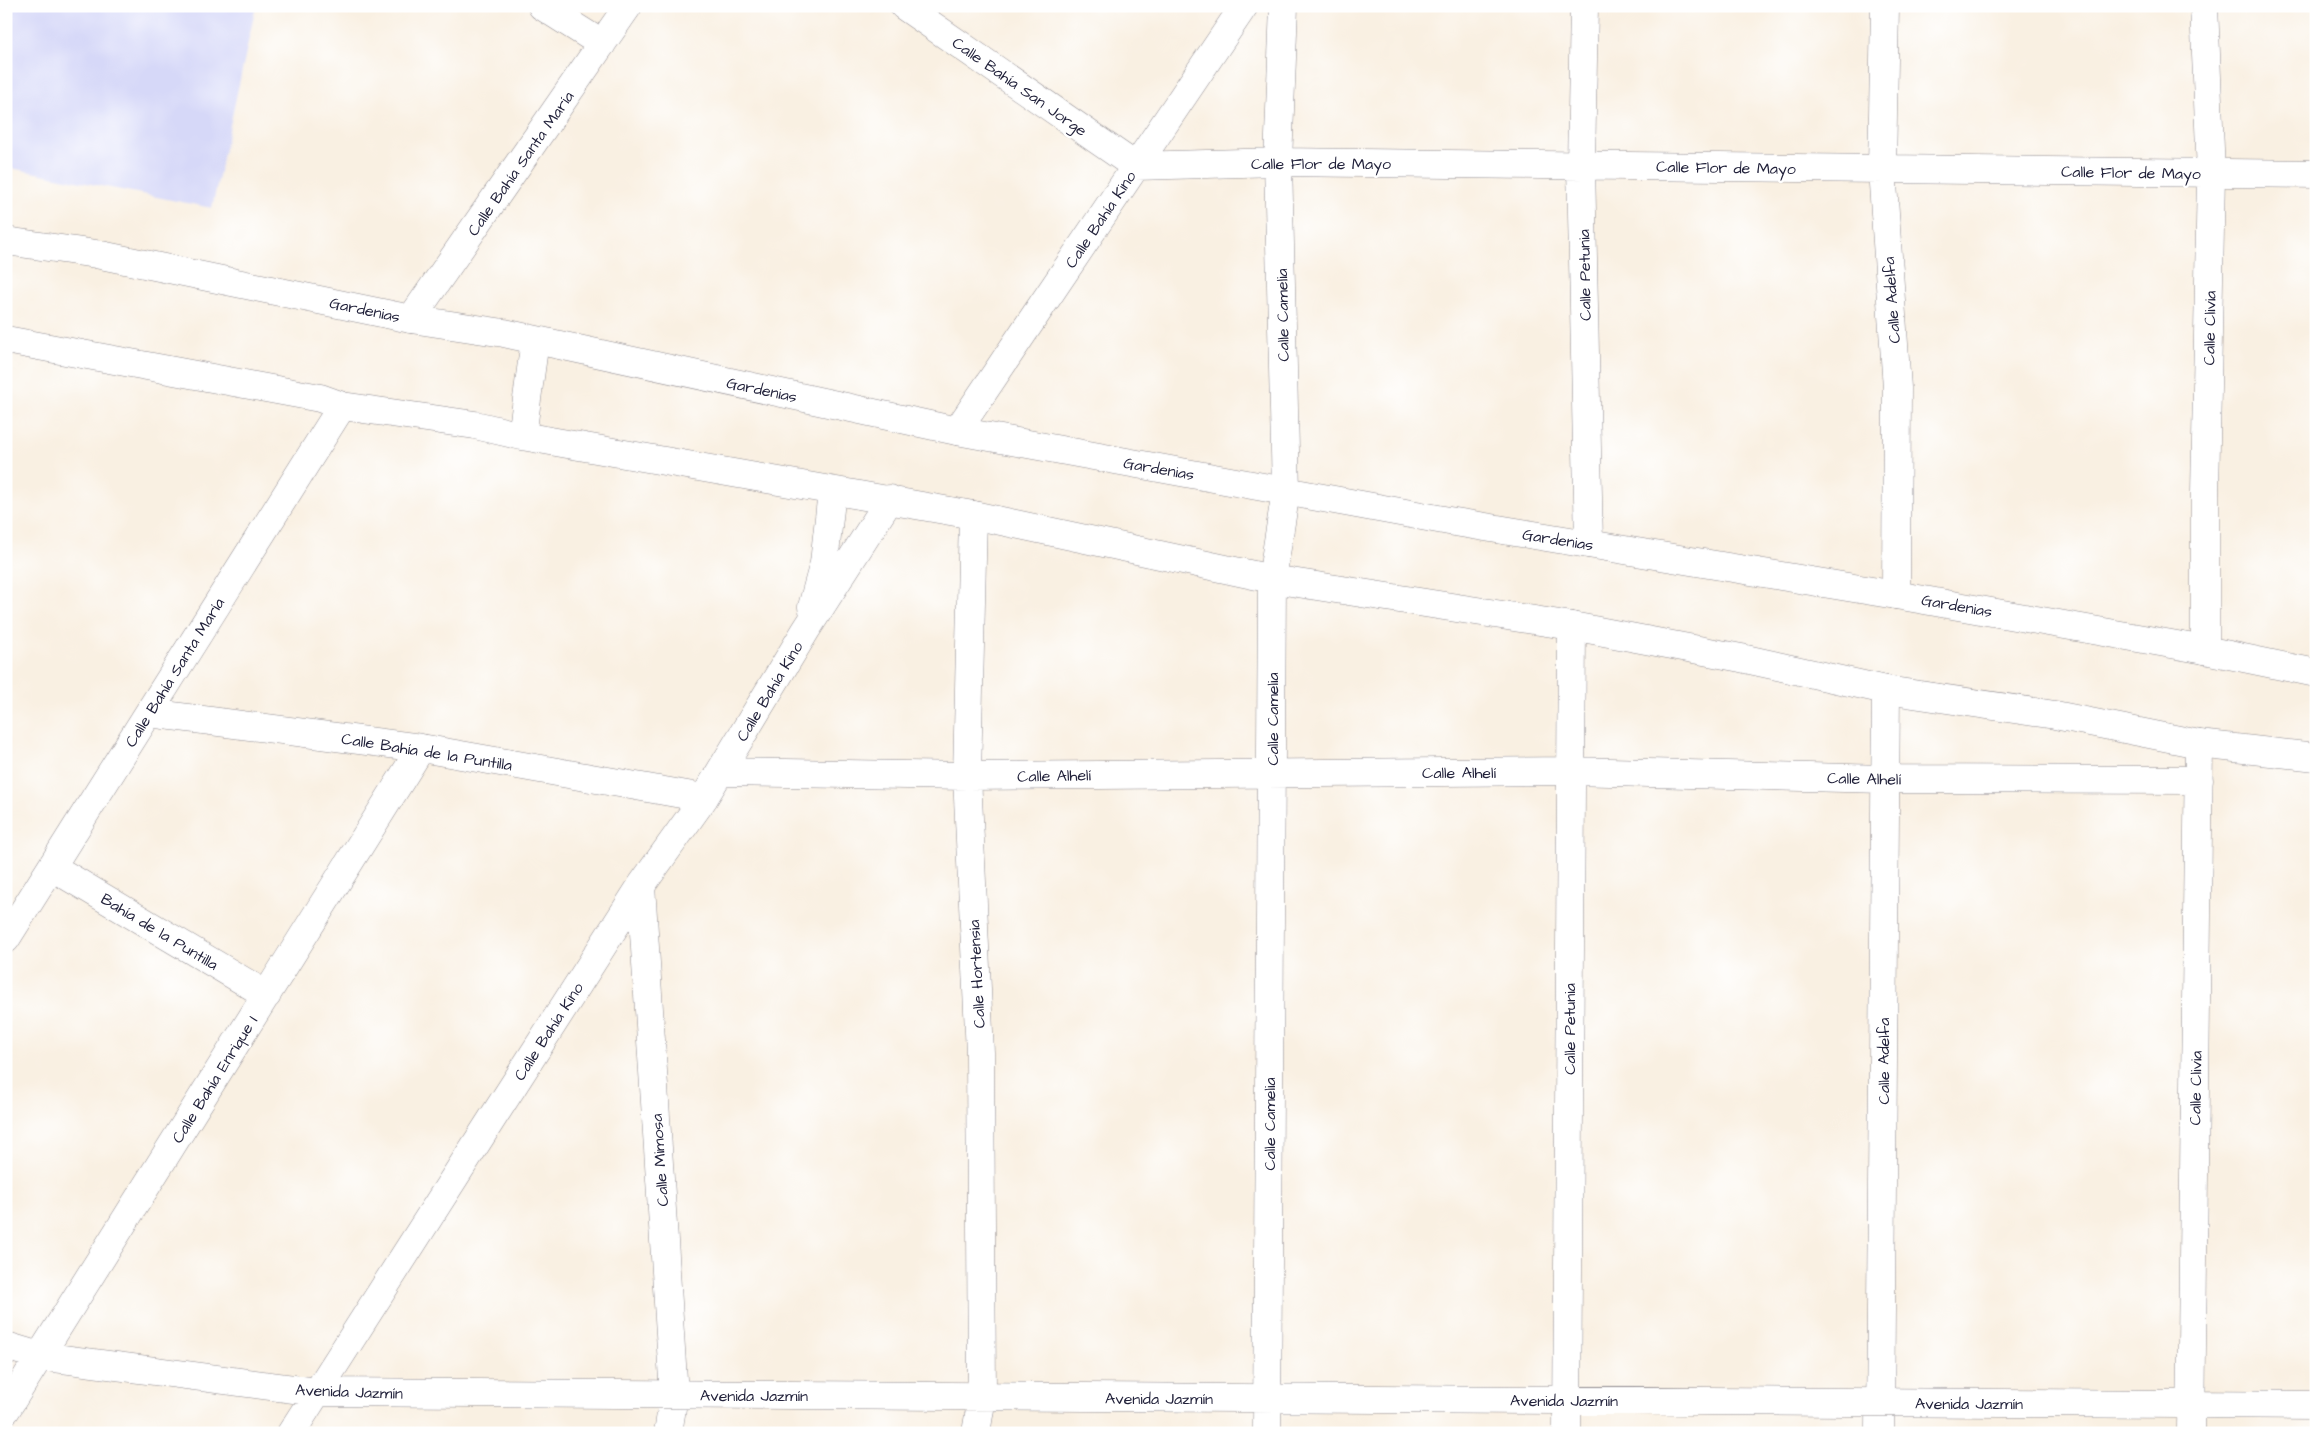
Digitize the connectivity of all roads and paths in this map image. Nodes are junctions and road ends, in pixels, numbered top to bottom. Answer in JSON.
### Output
{"nodes":[{"id":1,"x":542,"y":6,"type":"edge"},
{"id":2,"x":628,"y":6,"type":"edge"},
{"id":3,"x":904,"y":6,"type":"edge"},
{"id":4,"x":1244,"y":6,"type":"edge"},
{"id":5,"x":1284,"y":6,"type":"edge"},
{"id":6,"x":1584,"y":6,"type":"edge"},
{"id":7,"x":1885,"y":6,"type":"edge"},
{"id":8,"x":2204,"y":6,"type":"edge"},
{"id":9,"x":602,"y":44,"type":"junction"},
{"id":10,"x":1278,"y":162,"type":"junction"},
{"id":11,"x":1135,"y":166,"type":"junction"},
{"id":12,"x":1581,"y":166,"type":"junction"},
{"id":13,"x":1882,"y":169,"type":"junction"},
{"id":14,"x":2211,"y":173,"type":"junction"},
{"id":15,"x":2316,"y":174,"type":"edge"},
{"id":16,"x":6,"y":241,"type":"edge"},
{"id":17,"x":411,"y":319,"type":"junction"},
{"id":18,"x":6,"y":340,"type":"edge"},
{"id":19,"x":535,"y":340,"type":"junction"},
{"id":20,"x":342,"y":406,"type":"junction"},
{"id":21,"x":957,"y":431,"type":"junction"},
{"id":22,"x":522,"y":436,"type":"junction"},
{"id":23,"x":832,"y":490,"type":"junction"},
{"id":24,"x":1286,"y":490,"type":"junction"},
{"id":25,"x":890,"y":500,"type":"junction"},
{"id":26,"x":973,"y":515,"type":"junction"},
{"id":27,"x":1590,"y":544,"type":"junction"},
{"id":28,"x":1272,"y":580,"type":"junction"},
{"id":29,"x":1896,"y":594,"type":"junction"},
{"id":30,"x":1572,"y":626,"type":"junction"},
{"id":31,"x":806,"y":630,"type":"junction"},
{"id":32,"x":2205,"y":650,"type":"junction"},
{"id":33,"x":2316,"y":673,"type":"edge"},
{"id":34,"x":1886,"y":690,"type":"junction"},
{"id":35,"x":149,"y":713,"type":"junction"},
{"id":36,"x":2199,"y":744,"type":"junction"},
{"id":37,"x":422,"y":748,"type":"junction"},
{"id":38,"x":2316,"y":757,"type":"edge"},
{"id":39,"x":1571,"y":771,"type":"junction"},
{"id":40,"x":720,"y":772,"type":"junction"},
{"id":41,"x":1271,"y":773,"type":"junction"},
{"id":42,"x":967,"y":776,"type":"junction"},
{"id":43,"x":1885,"y":779,"type":"junction"},
{"id":44,"x":2199,"y":780,"type":"junction"},
{"id":45,"x":704,"y":798,"type":"junction"},
{"id":46,"x":52,"y":867,"type":"junction"},
{"id":47,"x":641,"y":886,"type":"junction"},
{"id":48,"x":6,"y":939,"type":"edge"},
{"id":49,"x":268,"y":995,"type":"junction"},
{"id":50,"x":6,"y":1346,"type":"edge"},
{"id":51,"x":39,"y":1356,"type":"junction"},
{"id":52,"x":317,"y":1392,"type":"junction"},
{"id":53,"x":674,"y":1395,"type":"junction"},
{"id":54,"x":982,"y":1397,"type":"junction"},
{"id":55,"x":1268,"y":1398,"type":"junction"},
{"id":56,"x":1567,"y":1400,"type":"junction"},
{"id":57,"x":1880,"y":1402,"type":"junction"},
{"id":58,"x":2191,"y":1404,"type":"junction"},
{"id":59,"x":2316,"y":1405,"type":"edge"},
{"id":60,"x":6,"y":1410,"type":"edge"},
{"id":61,"x":291,"y":1433,"type":"edge"},
{"id":62,"x":668,"y":1433,"type":"edge"},
{"id":63,"x":976,"y":1433,"type":"edge"},
{"id":64,"x":1268,"y":1433,"type":"edge"},
{"id":65,"x":1567,"y":1433,"type":"edge"},
{"id":66,"x":1880,"y":1433,"type":"edge"},
{"id":67,"x":2191,"y":1433,"type":"edge"}],
"edges":[{"from":1,"to":9,"type":"street"},
{"from":2,"to":9,"type":"street","name":"Calle Bahía Santa María"},
{"from":3,"to":11,"type":"street","name":"Calle Bahía San Jorge"},
{"from":4,"to":11,"type":"street","name":"Calle Bahía Kino"},
{"from":5,"to":10,"type":"street","name":"Calle Camelia"},
{"from":6,"to":12,"type":"street","name":"Calle Petunia"},
{"from":7,"to":13,"type":"street","name":"Calle Adelfa"},
{"from":8,"to":14,"type":"street","name":"Calle Clivia"},
{"from":9,"to":17,"type":"street","name":"Calle Bahía Santa María"},
{"from":10,"to":11,"type":"street","name":"Calle Flor de Mayo"},
{"from":10,"to":12,"type":"street","name":"Calle Flor de Mayo"},
{"from":10,"to":24,"type":"street","name":"Calle Camelia"},
{"from":11,"to":21,"type":"street","name":"Calle Bahía Kino"},
{"from":12,"to":13,"type":"street","name":"Calle Flor de Mayo"},
{"from":12,"to":27,"type":"street","name":"Calle Petunia"},
{"from":13,"to":14,"type":"street","name":"Calle Flor de Mayo"},
{"from":13,"to":29,"type":"street","name":"Calle Adelfa"},
{"from":14,"to":15,"type":"street","name":"Calle Flor de Mayo"},
{"from":14,"to":32,"type":"street","name":"Calle Clivia"},
{"from":16,"to":17,"type":"street","name":"Gardenias"},
{"from":17,"to":19,"type":"street","name":"Gardenias"},
{"from":18,"to":20,"type":"street"},
{"from":19,"to":21,"type":"street","name":"Gardenias"},
{"from":19,"to":22,"type":"street"},
{"from":20,"to":22,"type":"street"},
{"from":20,"to":35,"type":"street","name":"Calle Bahía Santa María"},
{"from":21,"to":24,"type":"street","name":"Gardenias"},
{"from":22,"to":23,"type":"street"},
{"from":23,"to":25,"type":"street"},
{"from":23,"to":31,"type":"street","name":"Calle Bahía Kino"},
{"from":24,"to":27,"type":"street","name":"Gardenias"},
{"from":24,"to":28,"type":"street","name":"Calle Camelia"},
{"from":25,"to":26,"type":"street"},
{"from":25,"to":31,"type":"street","name":"Calle Bahía Kino"},
{"from":26,"to":28,"type":"street"},
{"from":26,"to":42,"type":"street","name":"Calle Hortensia"},
{"from":27,"to":29,"type":"street","name":"Gardenias"},
{"from":28,"to":30,"type":"street"},
{"from":28,"to":41,"type":"street","name":"Calle Camelia"},
{"from":29,"to":32,"type":"street","name":"Gardenias"},
{"from":30,"to":34,"type":"street"},
{"from":30,"to":39,"type":"street","name":"Calle Petunia"},
{"from":31,"to":40,"type":"street","name":"Calle Bahía Kino"},
{"from":32,"to":33,"type":"street","name":"Gardenias"},
{"from":34,"to":36,"type":"street"},
{"from":34,"to":43,"type":"street","name":"Calle Adelfa"},
{"from":35,"to":37,"type":"street","name":"Calle Bahía de la Puntilla"},
{"from":35,"to":46,"type":"street","name":"Calle Bahía Santa María"},
{"from":36,"to":38,"type":"street"},
{"from":36,"to":44,"type":"street","name":"Calle Clivia"},
{"from":37,"to":45,"type":"street","name":"Calle Bahía de la Puntilla"},
{"from":37,"to":49,"type":"street","name":"Calle Bahía Enrique I"},
{"from":39,"to":41,"type":"street","name":"Calle Alhelí"},
{"from":39,"to":43,"type":"street","name":"Calle Alhelí"},
{"from":39,"to":56,"type":"street","name":"Calle Petunia"},
{"from":40,"to":42,"type":"street","name":"Calle Alhelí"},
{"from":40,"to":45,"type":"street","name":"Calle Bahía Kino"},
{"from":41,"to":42,"type":"street","name":"Calle Alhelí"},
{"from":41,"to":55,"type":"street","name":"Calle Camelia"},
{"from":42,"to":54,"type":"street","name":"Calle Hortensia"},
{"from":43,"to":44,"type":"street","name":"Calle Alhelí"},
{"from":43,"to":57,"type":"street","name":"Calle Adelfa"},
{"from":44,"to":58,"type":"street","name":"Calle Clivia"},
{"from":45,"to":47,"type":"street","name":"Calle Bahía Kino"},
{"from":46,"to":48,"type":"street","name":"Calle Bahía Santa María"},
{"from":46,"to":49,"type":"street","name":"Bahía de la Puntilla"},
{"from":47,"to":52,"type":"street","name":"Calle Bahía Kino"},
{"from":47,"to":53,"type":"street","name":"Calle Mimosa"},
{"from":49,"to":51,"type":"street","name":"Calle Bahía Enrique I"},
{"from":50,"to":51,"type":"street","name":"Avenida Jazmín"},
{"from":51,"to":52,"type":"street","name":"Avenida Jazmín"},
{"from":51,"to":60,"type":"street","name":"Calle Bahía Enrique I"},
{"from":52,"to":53,"type":"street","name":"Avenida Jazmín"},
{"from":52,"to":61,"type":"street","name":"Calle Bahía Kino"},
{"from":53,"to":54,"type":"street","name":"Avenida Jazmín"},
{"from":53,"to":62,"type":"street","name":"Calle Mimosa"},
{"from":54,"to":55,"type":"street","name":"Avenida Jazmín"},
{"from":54,"to":63,"type":"street","name":"Calle Hortensia"},
{"from":55,"to":56,"type":"street","name":"Avenida Jazmín"},
{"from":55,"to":64,"type":"street","name":"Calle Camelia"},
{"from":56,"to":57,"type":"street","name":"Avenida Jazmín"},
{"from":56,"to":65,"type":"street","name":"Calle Petunia"},
{"from":57,"to":58,"type":"street","name":"Avenida Jazmín"},
{"from":57,"to":66,"type":"street","name":"Calle Adelfa"},
{"from":58,"to":59,"type":"street","name":"Avenida Jazmín"},
{"from":58,"to":67,"type":"street","name":"Calle Clivia"}]}
